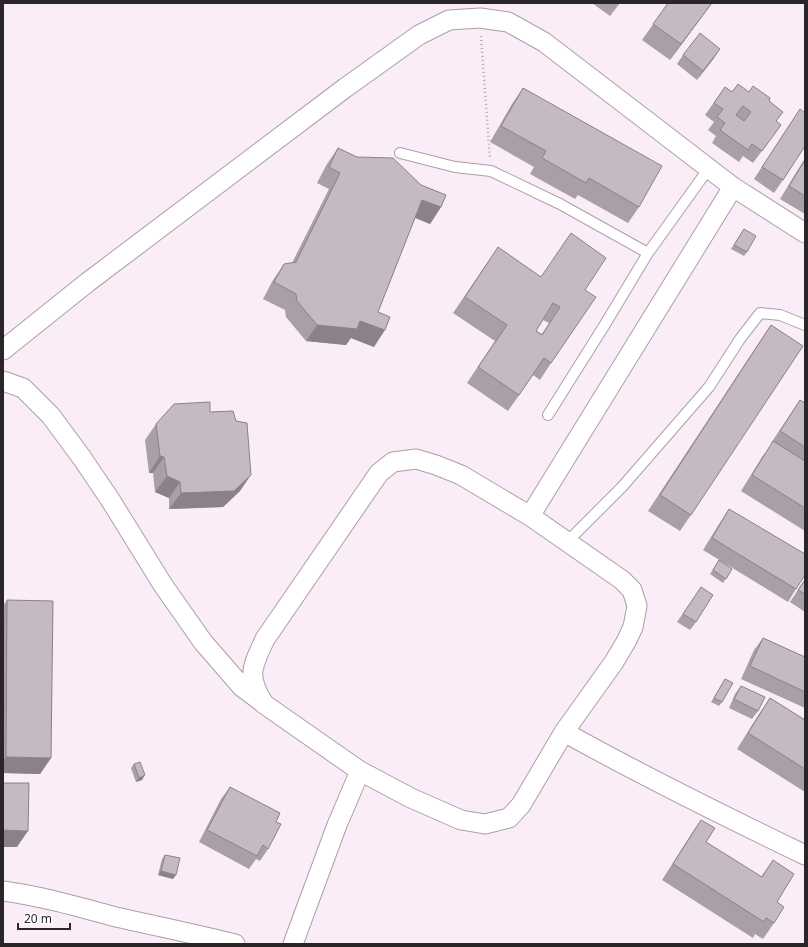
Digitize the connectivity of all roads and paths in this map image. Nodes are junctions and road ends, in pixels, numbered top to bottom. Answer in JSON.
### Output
{"nodes":[{"id":1,"x":480,"y":18,"type":"junction"},
{"id":2,"x":400,"y":153,"type":"dead end"},
{"id":3,"x":709,"y":168,"type":"junction"},
{"id":4,"x":491,"y":171,"type":"junction"},
{"id":5,"x":733,"y":187,"type":"junction"},
{"id":6,"x":805,"y":233,"type":"edge"},
{"id":7,"x":648,"y":253,"type":"junction"},
{"id":8,"x":805,"y":325,"type":"edge"},
{"id":9,"x":3,"y":350,"type":"edge"},
{"id":10,"x":3,"y":381,"type":"edge"},
{"id":11,"x":548,"y":415,"type":"dead end"},
{"id":12,"x":530,"y":516,"type":"junction"},
{"id":13,"x":567,"y":542,"type":"junction"},
{"id":14,"x":264,"y":704,"type":"junction"},
{"id":15,"x":564,"y":732,"type":"junction"},
{"id":16,"x":360,"y":771,"type":"junction"},
{"id":17,"x":805,"y":855,"type":"edge"},
{"id":18,"x":3,"y":890,"type":"edge"},
{"id":19,"x":235,"y":944,"type":"edge"},
{"id":20,"x":293,"y":944,"type":"edge"}],
"edges":[{"from":1,"to":3,"type":"street"},
{"from":1,"to":4,"type":"path"},
{"from":1,"to":9,"type":"street"},
{"from":2,"to":4,"type":"lane"},
{"from":3,"to":5,"type":"street"},
{"from":3,"to":7,"type":"lane"},
{"from":4,"to":7,"type":"lane"},
{"from":5,"to":6,"type":"street"},
{"from":5,"to":12,"type":"street"},
{"from":7,"to":11,"type":"lane"},
{"from":8,"to":13,"type":"lane"},
{"from":10,"to":14,"type":"street"},
{"from":12,"to":13,"type":"street"},
{"from":12,"to":14,"type":"street"},
{"from":13,"to":15,"type":"street"},
{"from":14,"to":16,"type":"street"},
{"from":15,"to":16,"type":"street"},
{"from":15,"to":17,"type":"street"},
{"from":16,"to":20,"type":"street"},
{"from":18,"to":19,"type":"street"}]}
